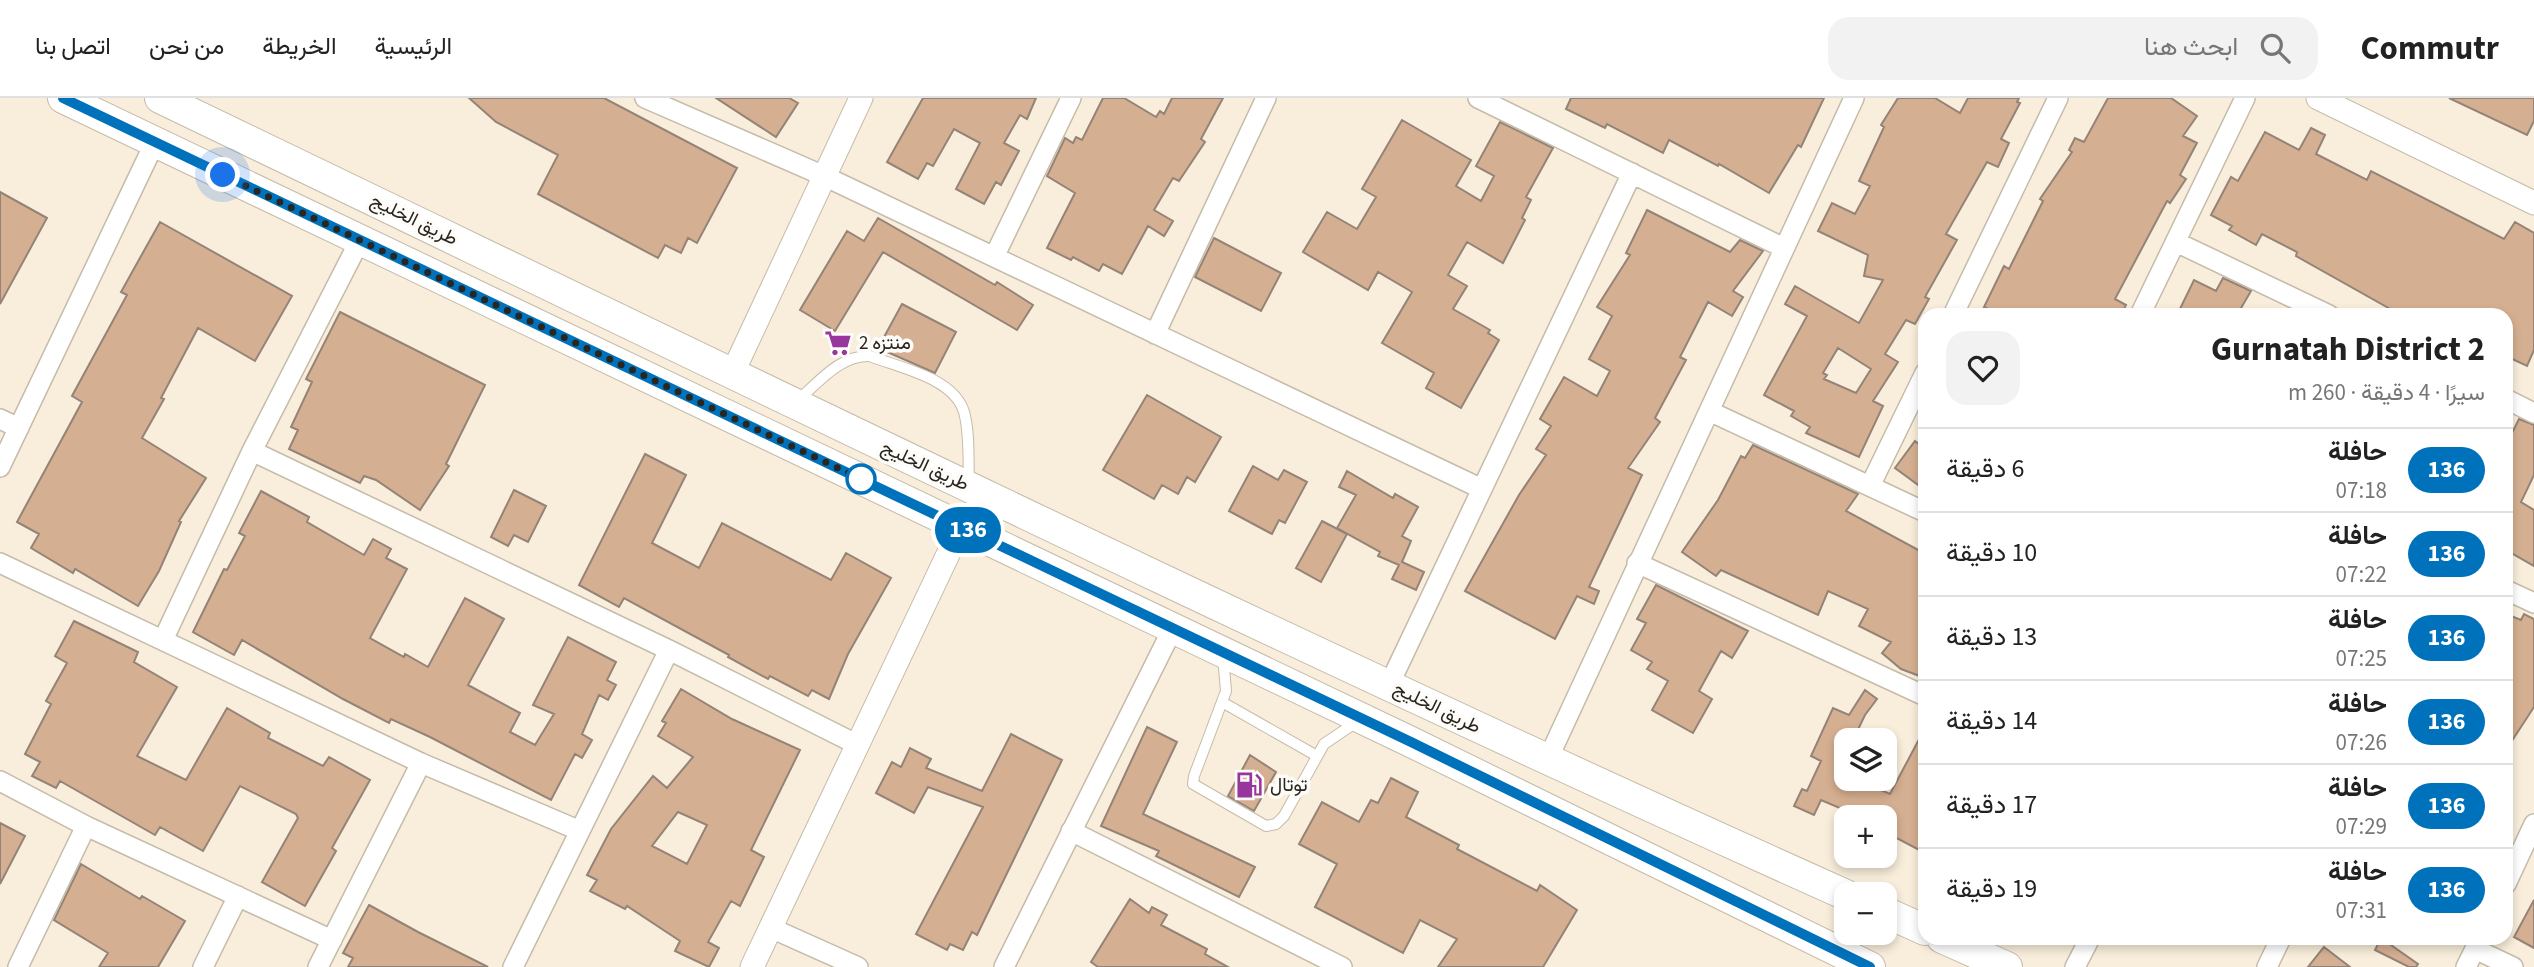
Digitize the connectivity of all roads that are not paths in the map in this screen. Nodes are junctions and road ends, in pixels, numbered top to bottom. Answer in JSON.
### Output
{"nodes":[{"id":1,"x":63,"y":98,"type":"edge"},
{"id":2,"x":160,"y":98,"type":"edge"},
{"id":3,"x":647,"y":98,"type":"edge"},
{"id":4,"x":861,"y":98,"type":"edge"},
{"id":5,"x":1070,"y":98,"type":"edge"},
{"id":6,"x":1266,"y":98,"type":"edge"},
{"id":7,"x":1478,"y":98,"type":"edge"},
{"id":8,"x":1854,"y":98,"type":"edge"},
{"id":9,"x":2058,"y":98,"type":"edge"},
{"id":10,"x":2245,"y":98,"type":"edge"},
{"id":11,"x":2318,"y":98,"type":"edge"},
{"id":12,"x":155,"y":142,"type":"junction"},
{"id":13,"x":1632,"y":173,"type":"junction"},
{"id":14,"x":824,"y":176,"type":"junction"},
{"id":15,"x":2534,"y":203,"type":"edge"},
{"id":16,"x":360,"y":240,"type":"junction"},
{"id":17,"x":2176,"y":242,"type":"junction"},
{"id":18,"x":1784,"y":248,"type":"junction"},
{"id":19,"x":994,"y":257,"type":"junction"},
{"id":20,"x":1956,"y":308,"type":"edge"},
{"id":21,"x":2143,"y":308,"type":"edge"},
{"id":22,"x":2314,"y":308,"type":"edge"},
{"id":23,"x":1155,"y":334,"type":"junction"},
{"id":24,"x":732,"y":374,"type":"junction"},
{"id":25,"x":1918,"y":387,"type":"edge"},
{"id":26,"x":2513,"y":402,"type":"edge"},
{"id":27,"x":794,"y":403,"type":"junction"},
{"id":28,"x":1709,"y":411,"type":"junction"},
{"id":29,"x":2534,"y":413,"type":"edge"},
{"id":30,"x":0,"y":419,"type":"edge"},
{"id":31,"x":19,"y":428,"type":"junction"},
{"id":32,"x":252,"y":451,"type":"junction"},
{"id":33,"x":0,"y":467,"type":"edge"},
{"id":34,"x":1870,"y":486,"type":"junction"},
{"id":35,"x":970,"y":487,"type":"junction"},
{"id":36,"x":1482,"y":489,"type":"junction"},
{"id":37,"x":1918,"y":509,"type":"edge"},
{"id":38,"x":961,"y":527,"type":"junction"},
{"id":39,"x":0,"y":563,"type":"edge"},
{"id":40,"x":1637,"y":563,"type":"junction"},
{"id":41,"x":2513,"y":593,"type":"edge"},
{"id":42,"x":2534,"y":603,"type":"edge"},
{"id":43,"x":1172,"y":628,"type":"junction"},
{"id":44,"x":163,"y":640,"type":"junction"},
{"id":45,"x":669,"y":650,"type":"junction"},
{"id":46,"x":1223,"y":652,"type":"junction"},
{"id":47,"x":1389,"y":685,"type":"junction"},
{"id":48,"x":1918,"y":693,"type":"edge"},
{"id":49,"x":1222,"y":702,"type":"junction"},
{"id":50,"x":1361,"y":718,"type":"junction"},
{"id":51,"x":858,"y":745,"type":"junction"},
{"id":52,"x":1317,"y":756,"type":"junction"},
{"id":53,"x":1547,"y":761,"type":"junction"},
{"id":54,"x":421,"y":762,"type":"junction"},
{"id":55,"x":0,"y":781,"type":"edge"},
{"id":56,"x":2534,"y":824,"type":"edge"},
{"id":57,"x":86,"y":826,"type":"junction"},
{"id":58,"x":578,"y":830,"type":"junction"},
{"id":59,"x":1070,"y":831,"type":"junction"},
{"id":60,"x":2513,"y":869,"type":"edge"},
{"id":61,"x":1834,"y":890,"type":"edge"},
{"id":62,"x":238,"y":896,"type":"junction"},
{"id":63,"x":1897,"y":917,"type":"edge"},
{"id":64,"x":1918,"y":927,"type":"edge"},
{"id":65,"x":771,"y":928,"type":"junction"},
{"id":66,"x":332,"y":940,"type":"junction"},
{"id":67,"x":1958,"y":945,"type":"edge"},
{"id":68,"x":2086,"y":945,"type":"edge"},
{"id":69,"x":2278,"y":945,"type":"edge"},
{"id":70,"x":2477,"y":945,"type":"edge"},
{"id":71,"x":2480,"y":945,"type":"edge"},
{"id":72,"x":1859,"y":965,"type":"edge"},
{"id":73,"x":18,"y":967,"type":"edge"},
{"id":74,"x":203,"y":967,"type":"edge"},
{"id":75,"x":318,"y":967,"type":"edge"},
{"id":76,"x":513,"y":967,"type":"edge"},
{"id":77,"x":752,"y":967,"type":"edge"},
{"id":78,"x":858,"y":967,"type":"edge"},
{"id":79,"x":1004,"y":967,"type":"edge"},
{"id":80,"x":1342,"y":967,"type":"edge"},
{"id":81,"x":2007,"y":967,"type":"edge"},
{"id":82,"x":2075,"y":967,"type":"edge"},
{"id":83,"x":2267,"y":967,"type":"edge"},
{"id":84,"x":2466,"y":967,"type":"edge"},
{"id":85,"x":2513,"y":967,"type":"edge"}],
"edges":[{"from":1,"to":12,"type":"main road","name":"طريق الخليج"},
{"from":2,"to":24,"type":"main road","name":"طريق الخليج"},
{"from":3,"to":14,"type":"street"},
{"from":4,"to":14,"type":"street"},
{"from":5,"to":19,"type":"street"},
{"from":6,"to":23,"type":"street"},
{"from":7,"to":13,"type":"street"},
{"from":8,"to":18,"type":"street"},
{"from":9,"to":20,"type":"street"},
{"from":10,"to":17,"type":"street"},
{"from":11,"to":15,"type":"street"},
{"from":12,"to":16,"type":"main road","name":"طريق الخليج"},
{"from":12,"to":31,"type":"street"},
{"from":13,"to":18,"type":"street"},
{"from":13,"to":36,"type":"street"},
{"from":14,"to":19,"type":"street"},
{"from":14,"to":24,"type":"street"},
{"from":16,"to":32,"type":"street"},
{"from":16,"to":38,"type":"main road","name":"طريق الخليج"},
{"from":17,"to":21,"type":"street"},
{"from":17,"to":22,"type":"street"},
{"from":18,"to":28,"type":"street"},
{"from":19,"to":23,"type":"street"},
{"from":23,"to":36,"type":"street"},
{"from":24,"to":27,"type":"main road","name":"طريق الخليج"},
{"from":25,"to":34,"type":"street"},
{"from":26,"to":29,"type":"street"},
{"from":27,"to":35,"type":"main road","name":"طريق الخليج"},
{"from":27,"to":35,"type":"lane"},
{"from":28,"to":34,"type":"street"},
{"from":28,"to":40,"type":"street"},
{"from":30,"to":31,"type":"street"},
{"from":31,"to":33,"type":"street"},
{"from":32,"to":44,"type":"street"},
{"from":32,"to":45,"type":"street"},
{"from":34,"to":37,"type":"street"},
{"from":35,"to":47,"type":"main road","name":"طريق الخليج"},
{"from":36,"to":47,"type":"street"},
{"from":38,"to":43,"type":"main road","name":"طريق الخليج"},
{"from":38,"to":51,"type":"street"},
{"from":39,"to":44,"type":"street"},
{"from":40,"to":48,"type":"street"},
{"from":40,"to":53,"type":"street"},
{"from":41,"to":42,"type":"street"},
{"from":43,"to":46,"type":"main road","name":"طريق الخليج"},
{"from":43,"to":59,"type":"street"},
{"from":44,"to":54,"type":"street"},
{"from":45,"to":51,"type":"street"},
{"from":45,"to":58,"type":"street"},
{"from":46,"to":49,"type":"lane"},
{"from":46,"to":50,"type":"main road","name":"طريق الخليج"},
{"from":47,"to":53,"type":"main road","name":"طريق الخليج"},
{"from":49,"to":52,"type":"lane"},
{"from":49,"to":52,"type":"lane"},
{"from":50,"to":52,"type":"lane"},
{"from":50,"to":72,"type":"main road","name":"طريق الخليج"},
{"from":51,"to":65,"type":"street"},
{"from":53,"to":61,"type":"main road","name":"طريق الخليج"},
{"from":54,"to":58,"type":"street"},
{"from":54,"to":66,"type":"street"},
{"from":55,"to":57,"type":"street"},
{"from":56,"to":60,"type":"street"},
{"from":57,"to":62,"type":"street"},
{"from":57,"to":73,"type":"street"},
{"from":58,"to":76,"type":"street"},
{"from":59,"to":79,"type":"street"},
{"from":59,"to":80,"type":"street"},
{"from":62,"to":66,"type":"street"},
{"from":62,"to":74,"type":"street"},
{"from":63,"to":64,"type":"main road"},
{"from":65,"to":77,"type":"street"},
{"from":65,"to":78,"type":"street"},
{"from":66,"to":75,"type":"street"},
{"from":67,"to":81,"type":"main road"},
{"from":68,"to":82,"type":"street"},
{"from":69,"to":83,"type":"street"},
{"from":70,"to":84,"type":"street"},
{"from":71,"to":85,"type":"street"}]}
